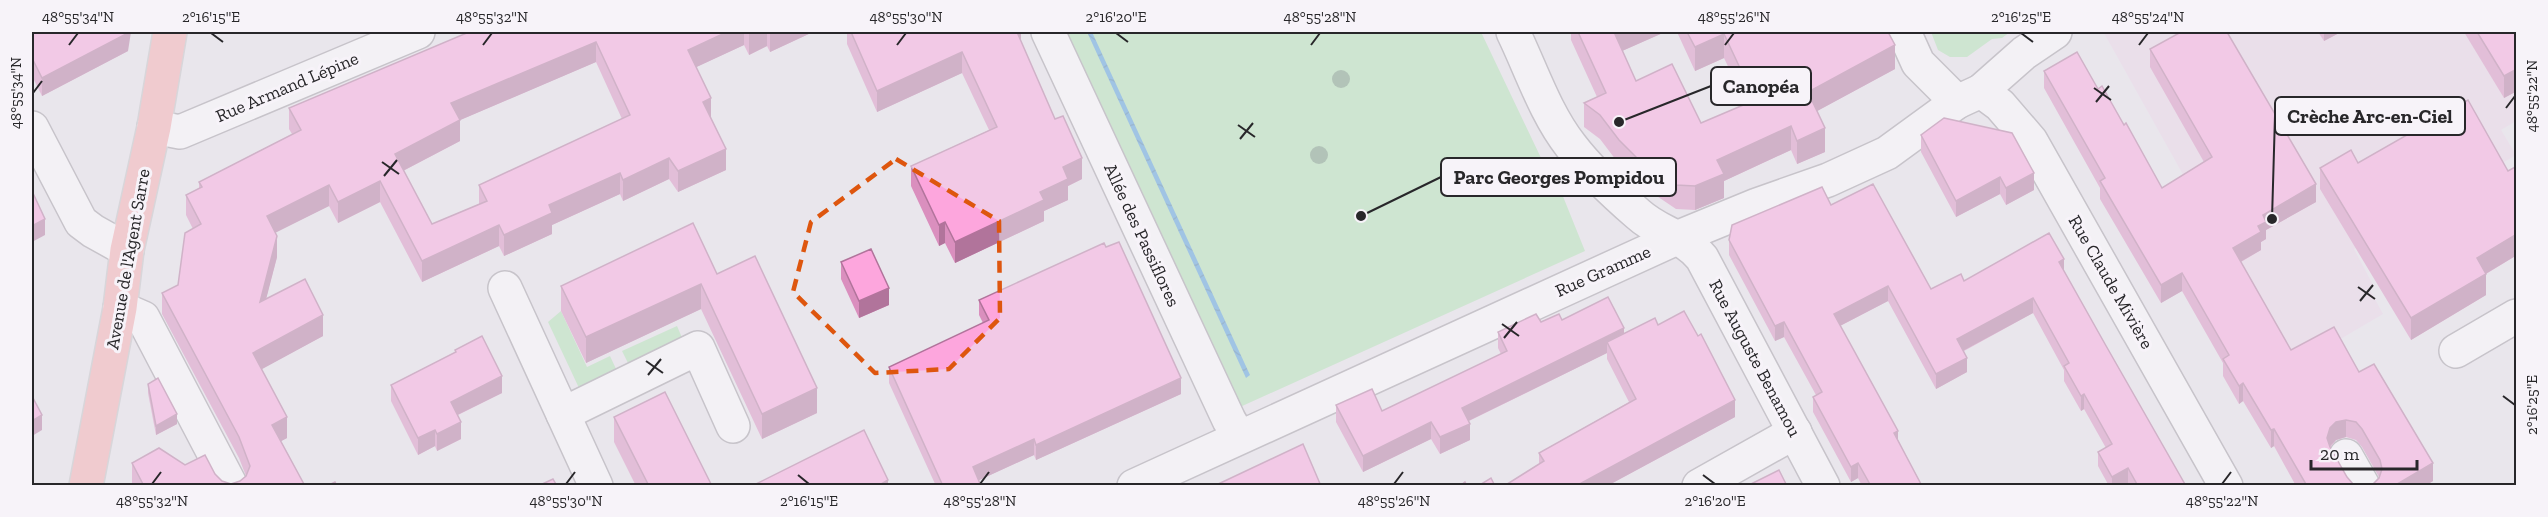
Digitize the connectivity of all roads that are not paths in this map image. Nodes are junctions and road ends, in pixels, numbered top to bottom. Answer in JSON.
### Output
{"nodes":[{"id":1,"x":170,"y":32,"type":"edge"},
{"id":2,"x":418,"y":32,"type":"edge"},
{"id":3,"x":1048,"y":32,"type":"edge"},
{"id":4,"x":1513,"y":32,"type":"edge"},
{"id":5,"x":1904,"y":32,"type":"edge"},
{"id":6,"x":2055,"y":32,"type":"edge"},
{"id":7,"x":1969,"y":96,"type":"junction"},
{"id":8,"x":32,"y":128,"type":"edge"},
{"id":9,"x":154,"y":128,"type":"junction"},
{"id":10,"x":1679,"y":237,"type":"junction"},
{"id":11,"x":127,"y":249,"type":"junction"},
{"id":12,"x":505,"y":288,"type":"dead end"},
{"id":13,"x":120,"y":308,"type":"junction"},
{"id":14,"x":2517,"y":316,"type":"edge"},
{"id":15,"x":2456,"y":351,"type":"dead end"},
{"id":16,"x":563,"y":414,"type":"junction"},
{"id":17,"x":733,"y":426,"type":"dead end"},
{"id":18,"x":1795,"y":432,"type":"junction"},
{"id":19,"x":1239,"y":437,"type":"junction"},
{"id":20,"x":2346,"y":456,"type":"dead end"},
{"id":21,"x":86,"y":486,"type":"edge"},
{"id":22,"x":231,"y":486,"type":"edge"},
{"id":23,"x":596,"y":486,"type":"edge"},
{"id":24,"x":1134,"y":486,"type":"edge"},
{"id":25,"x":1699,"y":486,"type":"edge"},
{"id":26,"x":1823,"y":486,"type":"edge"},
{"id":27,"x":2226,"y":486,"type":"edge"},
{"id":28,"x":2362,"y":486,"type":"edge"}],
"edges":[{"from":1,"to":9,"type":"main road","name":"Avenue de l'Agent Sarre"},
{"from":2,"to":9,"type":"street","name":"Rue Armand Lépine"},
{"from":3,"to":19,"type":"street","name":"Allée des Passiflores"},
{"from":4,"to":10,"type":"street","name":"Rue Auguste Benamou"},
{"from":5,"to":7,"type":"street","name":"Rue Claude Mivière"},
{"from":6,"to":7,"type":"street","name":"Rue Gramme"},
{"from":7,"to":10,"type":"street","name":"Rue Gramme"},
{"from":7,"to":27,"type":"street","name":"Rue Claude Mivière"},
{"from":8,"to":11,"type":"street"},
{"from":9,"to":11,"type":"main road","name":"Avenue de l'Agent Sarre"},
{"from":10,"to":18,"type":"street","name":"Rue Auguste Benamou"},
{"from":10,"to":19,"type":"street","name":"Rue Gramme"},
{"from":11,"to":13,"type":"main road","name":"Avenue de l'Agent Sarre"},
{"from":12,"to":16,"type":"street"},
{"from":13,"to":21,"type":"main road","name":"Avenue de l'Agent Sarre"},
{"from":13,"to":22,"type":"street"},
{"from":14,"to":15,"type":"street"},
{"from":16,"to":17,"type":"street"},
{"from":16,"to":23,"type":"street"},
{"from":18,"to":25,"type":"street"},
{"from":18,"to":26,"type":"street","name":"Rue Auguste Benamou"},
{"from":19,"to":24,"type":"street","name":"Rue Gramme"},
{"from":20,"to":28,"type":"street"}]}
